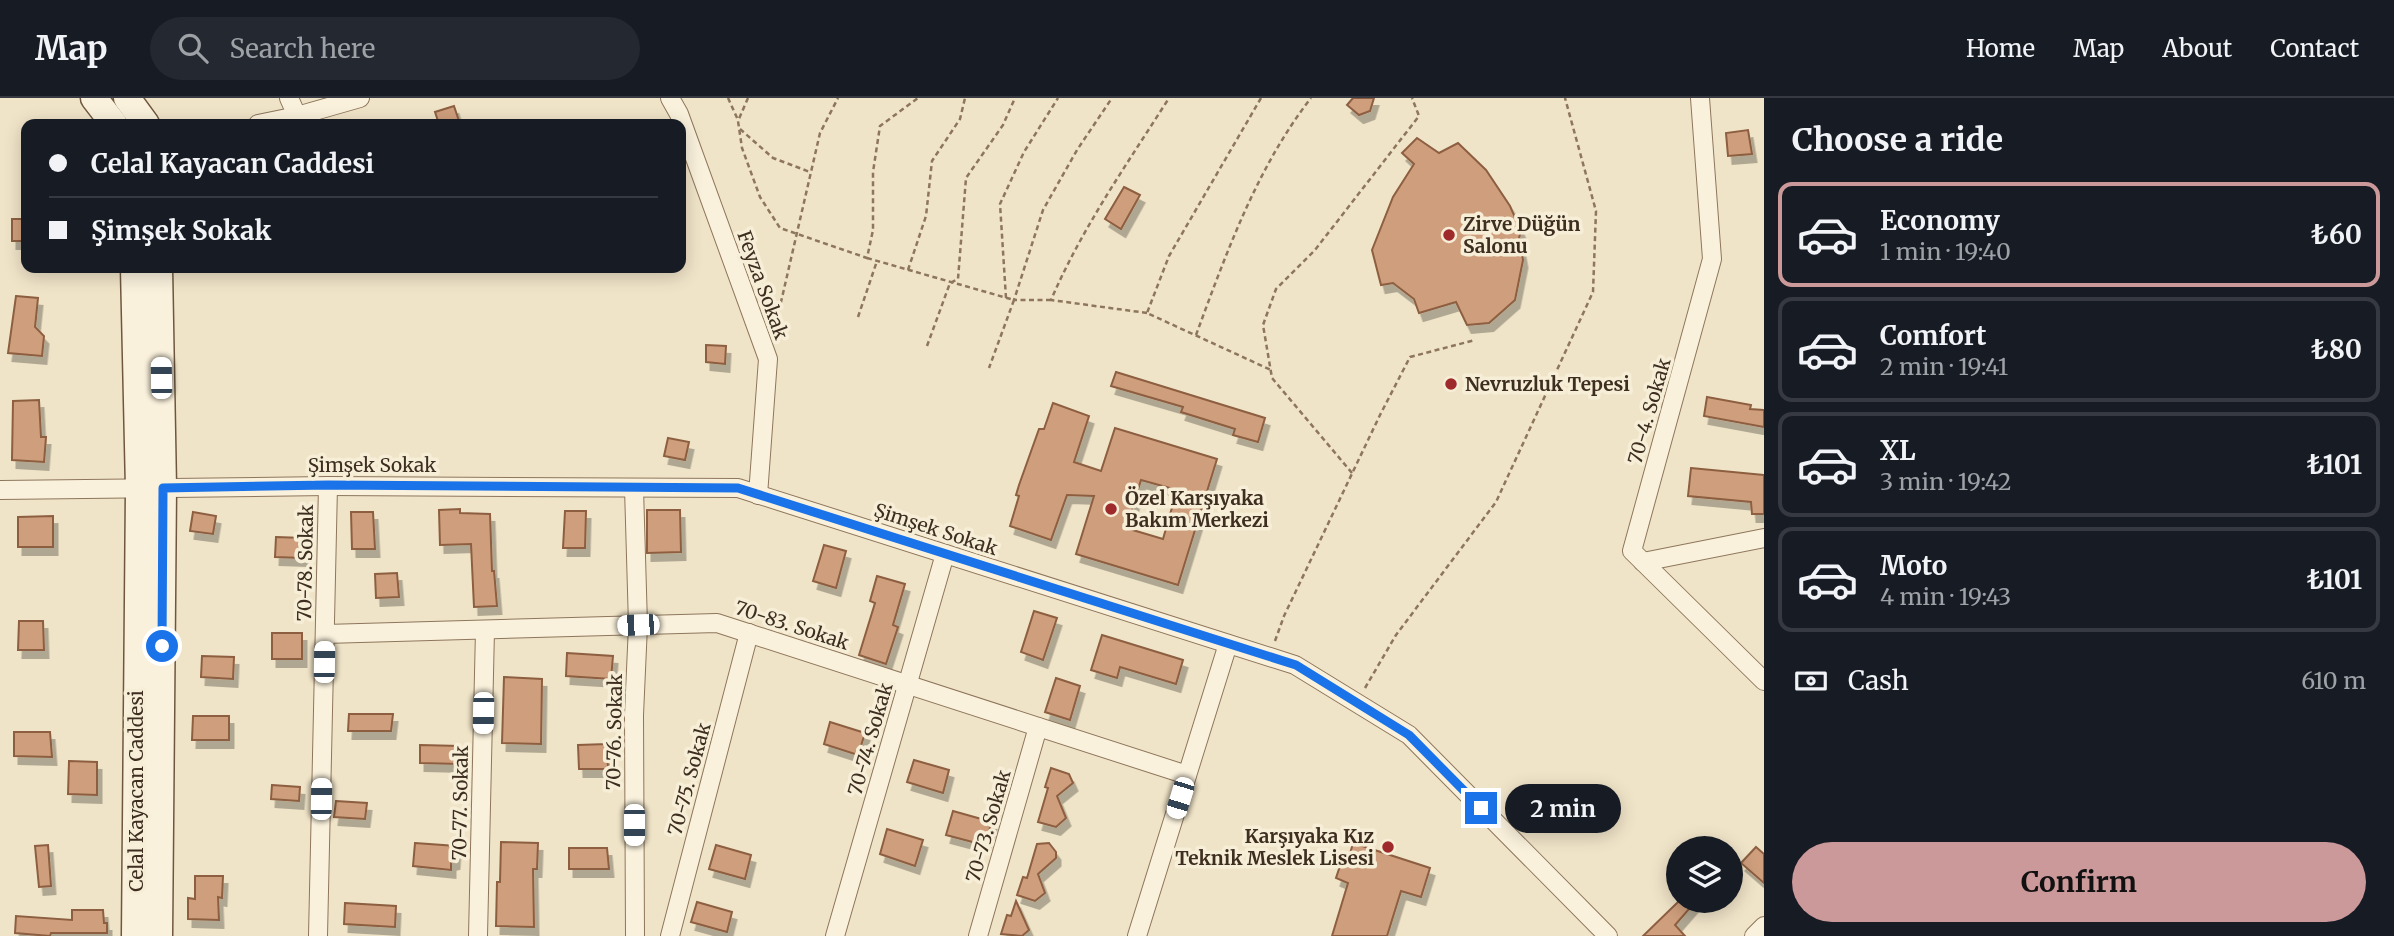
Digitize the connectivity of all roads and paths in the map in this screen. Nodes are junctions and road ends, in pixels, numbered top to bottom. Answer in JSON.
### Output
{"nodes":[{"id":1,"x":94,"y":98,"type":"edge"},
{"id":2,"x":127,"y":98,"type":"edge"},
{"id":3,"x":289,"y":98,"type":"edge"},
{"id":4,"x":360,"y":98,"type":"edge"},
{"id":5,"x":670,"y":98,"type":"edge"},
{"id":6,"x":748,"y":98,"type":"edge"},
{"id":7,"x":838,"y":98,"type":"edge"},
{"id":8,"x":918,"y":98,"type":"edge"},
{"id":9,"x":965,"y":98,"type":"edge"},
{"id":10,"x":1015,"y":98,"type":"edge"},
{"id":11,"x":1058,"y":98,"type":"edge"},
{"id":12,"x":1112,"y":98,"type":"edge"},
{"id":13,"x":1169,"y":98,"type":"edge"},
{"id":14,"x":1261,"y":98,"type":"edge"},
{"id":15,"x":1311,"y":98,"type":"edge"},
{"id":16,"x":1412,"y":98,"type":"edge"},
{"id":17,"x":1564,"y":98,"type":"edge"},
{"id":18,"x":1700,"y":98,"type":"edge"},
{"id":19,"x":726,"y":99,"type":"edge"},
{"id":20,"x":297,"y":117,"type":"junction"},
{"id":21,"x":110,"y":119,"type":"edge"},
{"id":22,"x":142,"y":119,"type":"edge"},
{"id":23,"x":286,"y":119,"type":"edge"},
{"id":24,"x":681,"y":119,"type":"edge"},
{"id":25,"x":738,"y":121,"type":"junction"},
{"id":26,"x":740,"y":129,"type":"junction"},
{"id":27,"x":686,"y":133,"type":"edge"},
{"id":28,"x":811,"y":173,"type":"junction"},
{"id":29,"x":797,"y":234,"type":"junction"},
{"id":30,"x":867,"y":258,"type":"junction"},
{"id":31,"x":877,"y":261,"type":"junction"},
{"id":32,"x":908,"y":270,"type":"junction"},
{"id":33,"x":134,"y":273,"type":"edge"},
{"id":34,"x":159,"y":273,"type":"edge"},
{"id":35,"x":950,"y":282,"type":"junction"},
{"id":36,"x":1006,"y":298,"type":"junction"},
{"id":37,"x":1014,"y":300,"type":"junction"},
{"id":38,"x":1051,"y":300,"type":"junction"},
{"id":39,"x":1147,"y":313,"type":"junction"},
{"id":40,"x":858,"y":317,"type":"dead end"},
{"id":41,"x":1196,"y":335,"type":"junction"},
{"id":42,"x":1475,"y":341,"type":"dead end"},
{"id":43,"x":927,"y":346,"type":"dead end"},
{"id":44,"x":768,"y":359,"type":"junction"},
{"id":45,"x":989,"y":368,"type":"dead end"},
{"id":46,"x":1270,"y":370,"type":"junction"},
{"id":47,"x":1352,"y":473,"type":"junction"},
{"id":48,"x":328,"y":485,"type":"junction"},
{"id":49,"x":151,"y":488,"type":"junction"},
{"id":50,"x":634,"y":488,"type":"junction"},
{"id":51,"x":0,"y":490,"type":"edge"},
{"id":52,"x":758,"y":495,"type":"junction"},
{"id":53,"x":1764,"y":538,"type":"edge"},
{"id":54,"x":945,"y":554,"type":"junction"},
{"id":55,"x":1643,"y":562,"type":"junction"},
{"id":56,"x":638,"y":625,"type":"junction"},
{"id":57,"x":485,"y":630,"type":"junction"},
{"id":58,"x":749,"y":633,"type":"junction"},
{"id":59,"x":325,"y":634,"type":"junction"},
{"id":60,"x":1228,"y":644,"type":"junction"},
{"id":61,"x":1269,"y":657,"type":"junction"},
{"id":62,"x":1764,"y":681,"type":"edge"},
{"id":63,"x":907,"y":684,"type":"junction"},
{"id":64,"x":1357,"y":703,"type":"junction"},
{"id":65,"x":1038,"y":727,"type":"junction"},
{"id":66,"x":1187,"y":775,"type":"junction"},
{"id":67,"x":1764,"y":926,"type":"edge"},
{"id":68,"x":135,"y":936,"type":"edge"},
{"id":69,"x":159,"y":936,"type":"edge"},
{"id":70,"x":318,"y":936,"type":"edge"},
{"id":71,"x":478,"y":936,"type":"edge"},
{"id":72,"x":635,"y":936,"type":"edge"},
{"id":73,"x":670,"y":936,"type":"edge"},
{"id":74,"x":835,"y":936,"type":"edge"},
{"id":75,"x":978,"y":936,"type":"edge"},
{"id":76,"x":1137,"y":936,"type":"edge"},
{"id":77,"x":1608,"y":936,"type":"edge"},
{"id":78,"x":1754,"y":936,"type":"edge"}],
"edges":[{"from":1,"to":21,"type":"street"},
{"from":2,"to":22,"type":"street"},
{"from":3,"to":20,"type":"street"},
{"from":4,"to":20,"type":"street"},
{"from":5,"to":24,"type":"street","name":"Feyza Sokak"},
{"from":6,"to":25,"type":"path"},
{"from":7,"to":28,"type":"path"},
{"from":8,"to":30,"type":"path"},
{"from":9,"to":32,"type":"path"},
{"from":10,"to":35,"type":"path"},
{"from":11,"to":36,"type":"path"},
{"from":12,"to":37,"type":"path"},
{"from":13,"to":38,"type":"path"},
{"from":14,"to":39,"type":"path"},
{"from":15,"to":41,"type":"path"},
{"from":16,"to":46,"type":"path"},
{"from":17,"to":64,"type":"path"},
{"from":18,"to":55,"type":"street","name":"70-4. Sokak"},
{"from":19,"to":25,"type":"path"},
{"from":20,"to":23,"type":"street"},
{"from":25,"to":26,"type":"path"},
{"from":26,"to":28,"type":"path"},
{"from":26,"to":29,"type":"path"},
{"from":27,"to":44,"type":"street","name":"Feyza Sokak"},
{"from":28,"to":29,"type":"path"},
{"from":29,"to":30,"type":"path"},
{"from":29,"to":44,"type":"path"},
{"from":30,"to":31,"type":"path"},
{"from":31,"to":32,"type":"path"},
{"from":31,"to":40,"type":"path"},
{"from":32,"to":35,"type":"path"},
{"from":33,"to":49,"type":"street","name":"Celal Kayacan Caddesi"},
{"from":34,"to":49,"type":"street","name":"Celal Kayacan Caddesi"},
{"from":35,"to":36,"type":"path"},
{"from":35,"to":43,"type":"path"},
{"from":36,"to":37,"type":"path"},
{"from":37,"to":38,"type":"path"},
{"from":37,"to":45,"type":"path"},
{"from":38,"to":39,"type":"path"},
{"from":39,"to":41,"type":"path"},
{"from":41,"to":46,"type":"path"},
{"from":42,"to":47,"type":"path"},
{"from":44,"to":52,"type":"street","name":"Feyza Sokak"},
{"from":46,"to":47,"type":"path"},
{"from":47,"to":61,"type":"path"},
{"from":48,"to":49,"type":"street","name":"Şimşek Sokak"},
{"from":48,"to":50,"type":"street","name":"Şimşek Sokak"},
{"from":48,"to":59,"type":"street","name":"70-78. Sokak"},
{"from":49,"to":51,"type":"street","name":"Şimşek Sokak"},
{"from":49,"to":68,"type":"street","name":"Celal Kayacan Caddesi"},
{"from":49,"to":69,"type":"street","name":"Celal Kayacan Caddesi"},
{"from":50,"to":52,"type":"street","name":"Şimşek Sokak"},
{"from":50,"to":56,"type":"street","name":"70-76. Sokak"},
{"from":52,"to":54,"type":"street","name":"Şimşek Sokak"},
{"from":53,"to":55,"type":"street"},
{"from":54,"to":60,"type":"street","name":"Şimşek Sokak"},
{"from":54,"to":63,"type":"street","name":"70-74. Sokak"},
{"from":55,"to":62,"type":"street"},
{"from":56,"to":57,"type":"street","name":"70-83. Sokak"},
{"from":56,"to":58,"type":"street","name":"70-83. Sokak"},
{"from":56,"to":72,"type":"street","name":"70-76. Sokak"},
{"from":57,"to":59,"type":"street","name":"70-83. Sokak"},
{"from":57,"to":71,"type":"street","name":"70-77. Sokak"},
{"from":58,"to":63,"type":"street","name":"70-83. Sokak"},
{"from":58,"to":73,"type":"street","name":"70-75. Sokak"},
{"from":59,"to":70,"type":"street","name":"70-78. Sokak"},
{"from":60,"to":61,"type":"street","name":"Şimşek Sokak"},
{"from":60,"to":66,"type":"street"},
{"from":61,"to":64,"type":"street","name":"Şimşek Sokak"},
{"from":63,"to":65,"type":"street","name":"70-83. Sokak"},
{"from":63,"to":74,"type":"street","name":"70-74. Sokak"},
{"from":64,"to":77,"type":"street","name":"Şimşek Sokak"},
{"from":65,"to":66,"type":"street","name":"70-83. Sokak"},
{"from":65,"to":75,"type":"street","name":"70-73. Sokak"},
{"from":66,"to":76,"type":"street"},
{"from":67,"to":78,"type":"street"}]}
